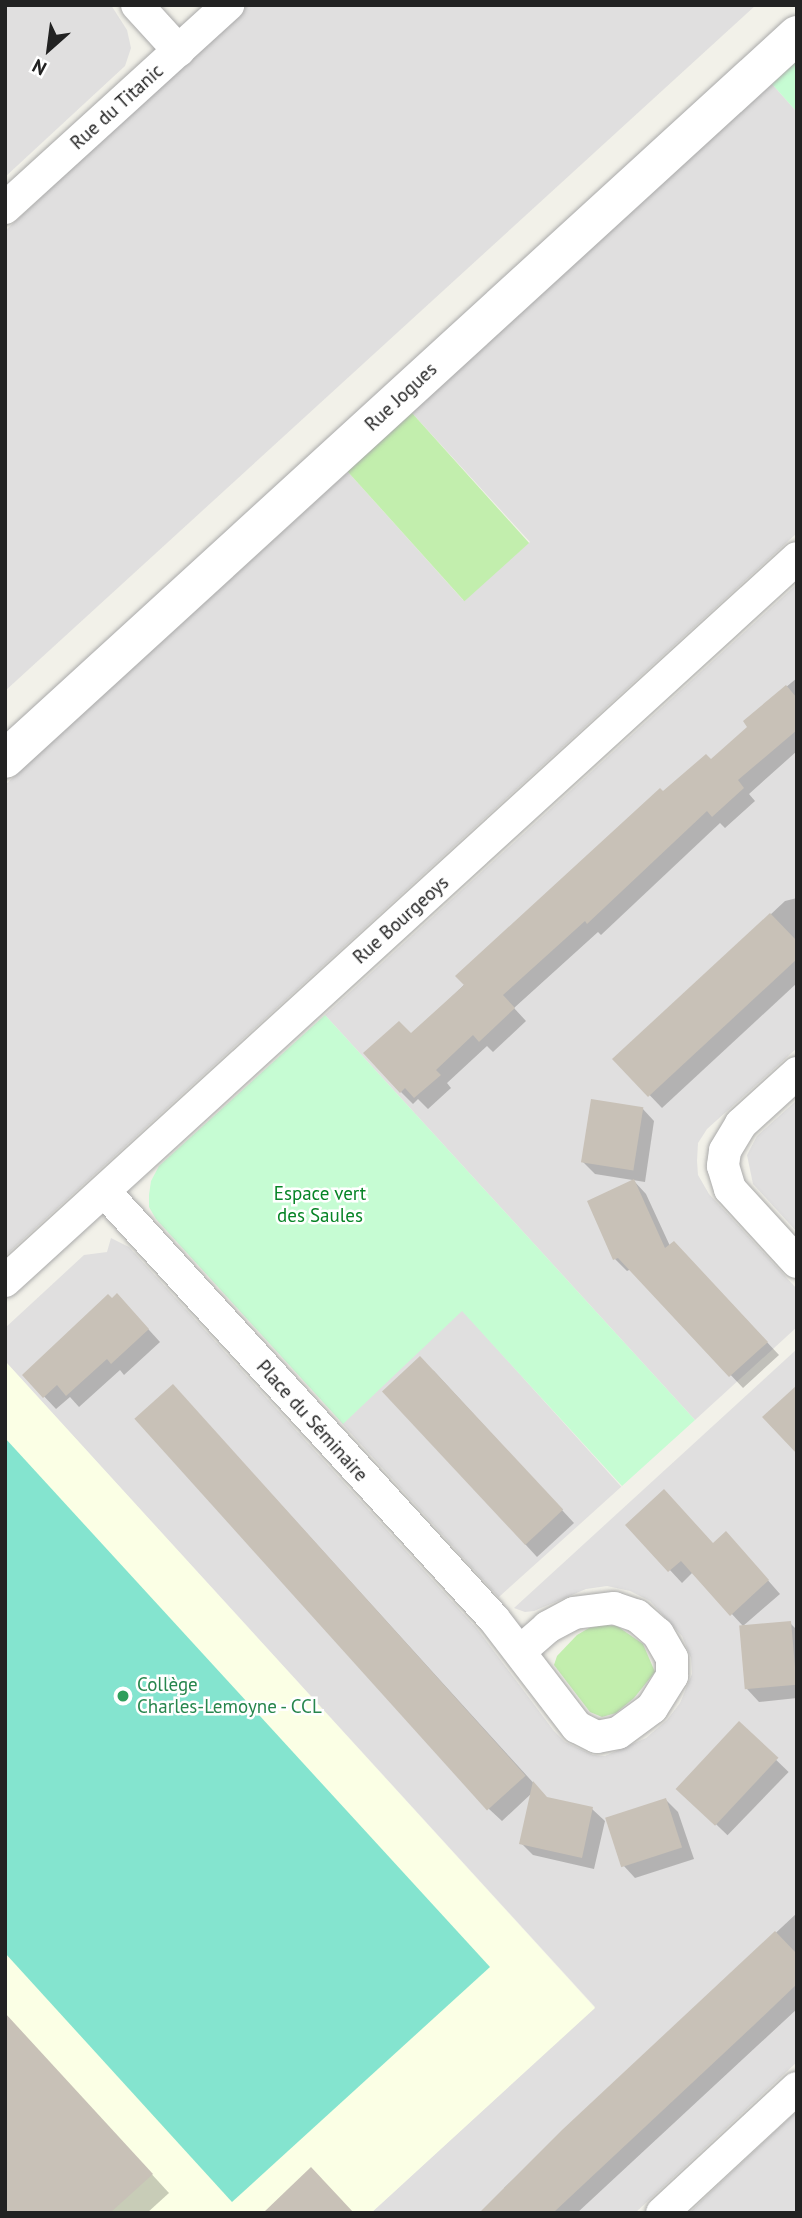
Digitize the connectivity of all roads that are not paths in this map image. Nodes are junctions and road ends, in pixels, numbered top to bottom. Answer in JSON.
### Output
{"nodes":[{"id":1,"x":137,"y":5,"type":"edge"},
{"id":2,"x":228,"y":5,"type":"edge"},
{"id":3,"x":797,"y":36,"type":"edge"},
{"id":4,"x":179,"y":51,"type":"junction"},
{"id":5,"x":5,"y":208,"type":"edge"},
{"id":6,"x":797,"y":558,"type":"edge"},
{"id":7,"x":5,"y":759,"type":"edge"},
{"id":8,"x":797,"y":1073,"type":"edge"},
{"id":9,"x":104,"y":1191,"type":"junction"},
{"id":10,"x":797,"y":1262,"type":"edge"},
{"id":11,"x":5,"y":1281,"type":"edge"},
{"id":12,"x":520,"y":1651,"type":"junction"},
{"id":13,"x":797,"y":2088,"type":"edge"},
{"id":14,"x":662,"y":2213,"type":"edge"}],
"edges":[{"from":1,"to":4,"type":"street"},
{"from":2,"to":4,"type":"street","name":"Rue du Titanic"},
{"from":3,"to":7,"type":"street","name":"Rue Jogues"},
{"from":4,"to":5,"type":"street","name":"Rue du Titanic"},
{"from":6,"to":9,"type":"street","name":"Rue Bourgeoys"},
{"from":8,"to":10,"type":"street"},
{"from":9,"to":11,"type":"street","name":"Rue Bourgeoys"},
{"from":9,"to":12,"type":"street","name":"Place du Séminaire"},
{"from":12,"to":12,"type":"street","name":"Place du Séminaire"},
{"from":13,"to":14,"type":"street"}]}
